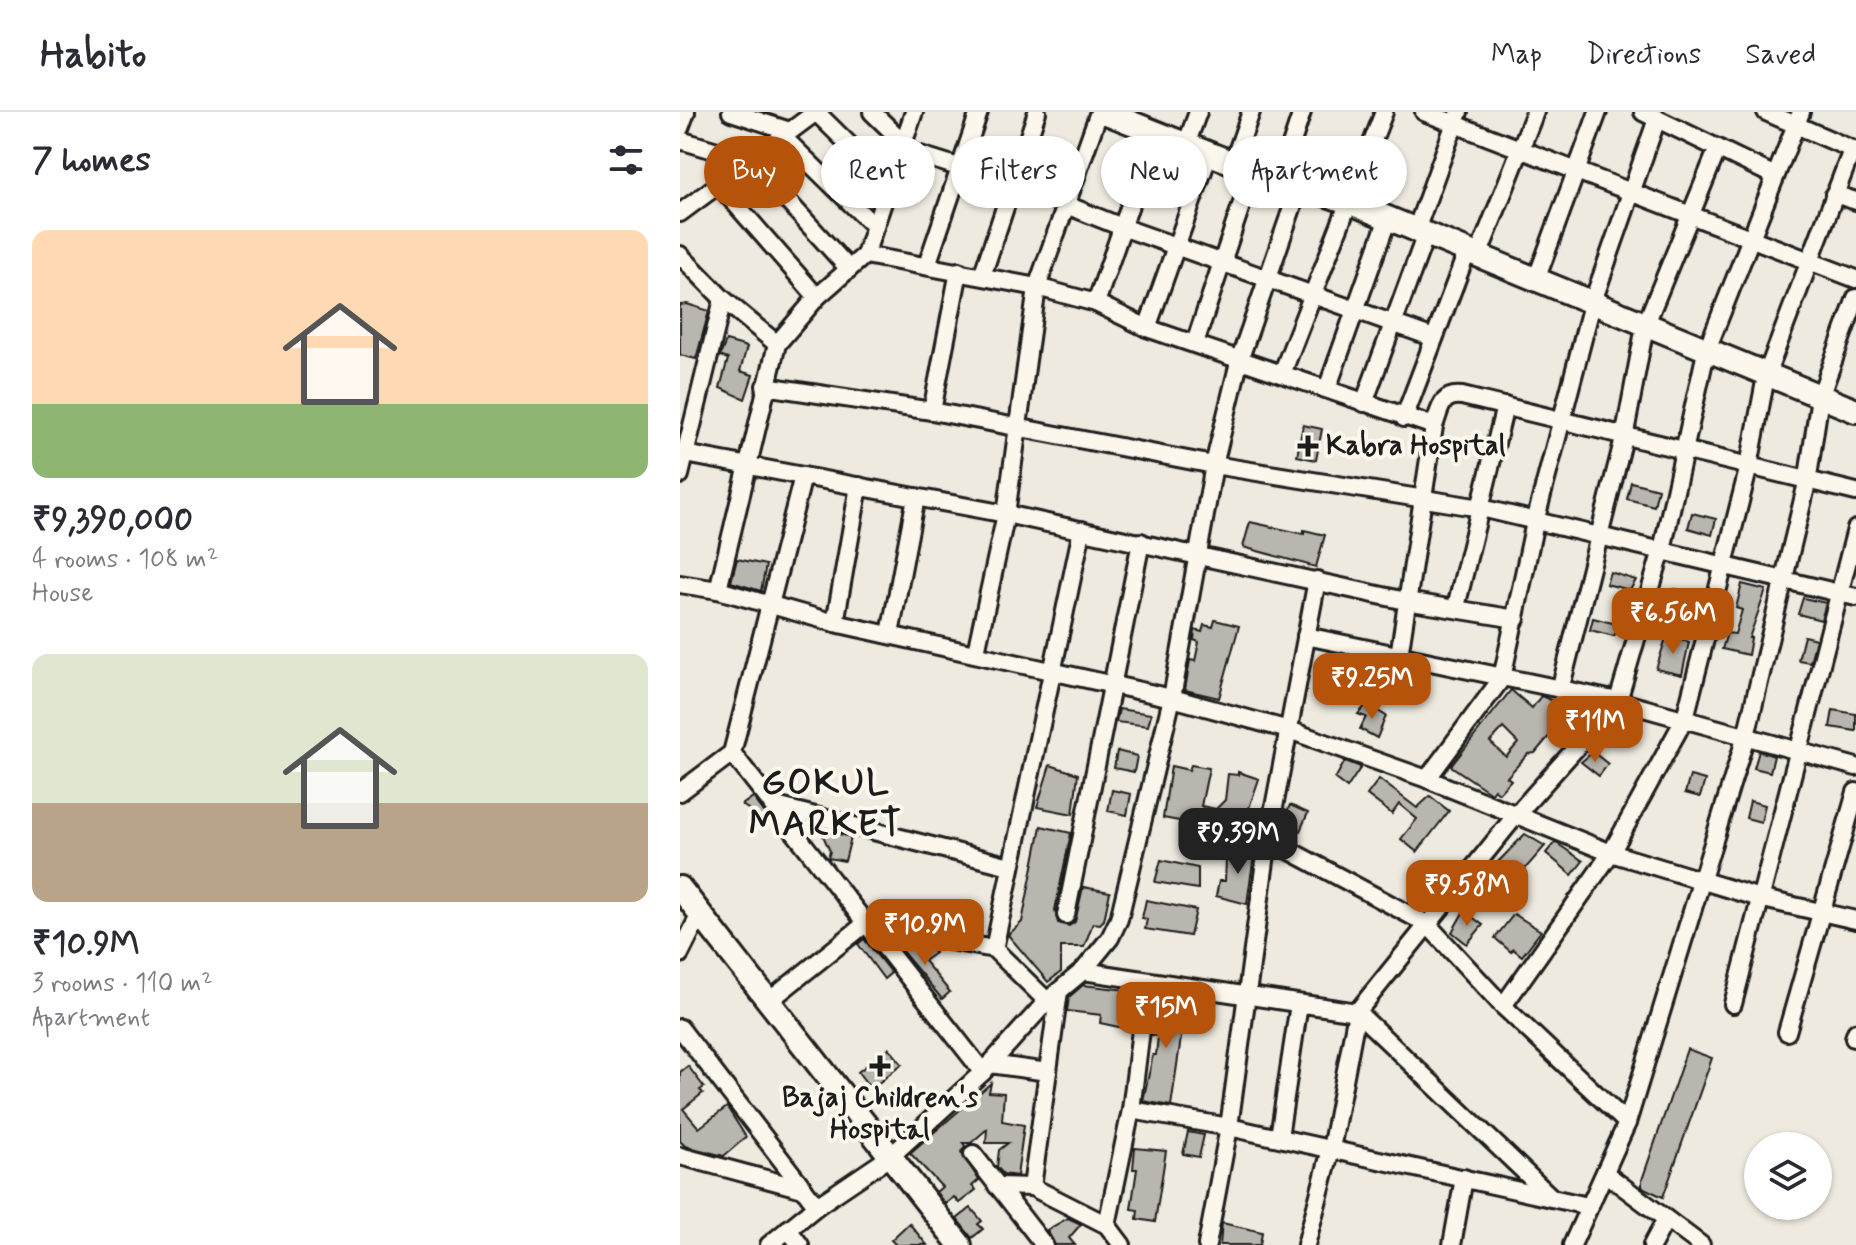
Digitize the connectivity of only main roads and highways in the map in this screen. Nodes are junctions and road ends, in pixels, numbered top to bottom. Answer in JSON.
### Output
{"nodes":[{"id":1,"x":1101,"y":112,"type":"edge"},
{"id":2,"x":1133,"y":118,"type":"edge"},
{"id":3,"x":1856,"y":411,"type":"edge"},
{"id":4,"x":680,"y":888,"type":"edge"},
{"id":5,"x":960,"y":1245,"type":"edge"}],
"edges":[{"from":1,"to":2,"type":"main road"},
{"from":2,"to":3,"type":"main road"},
{"from":4,"to":5,"type":"main road"}]}
